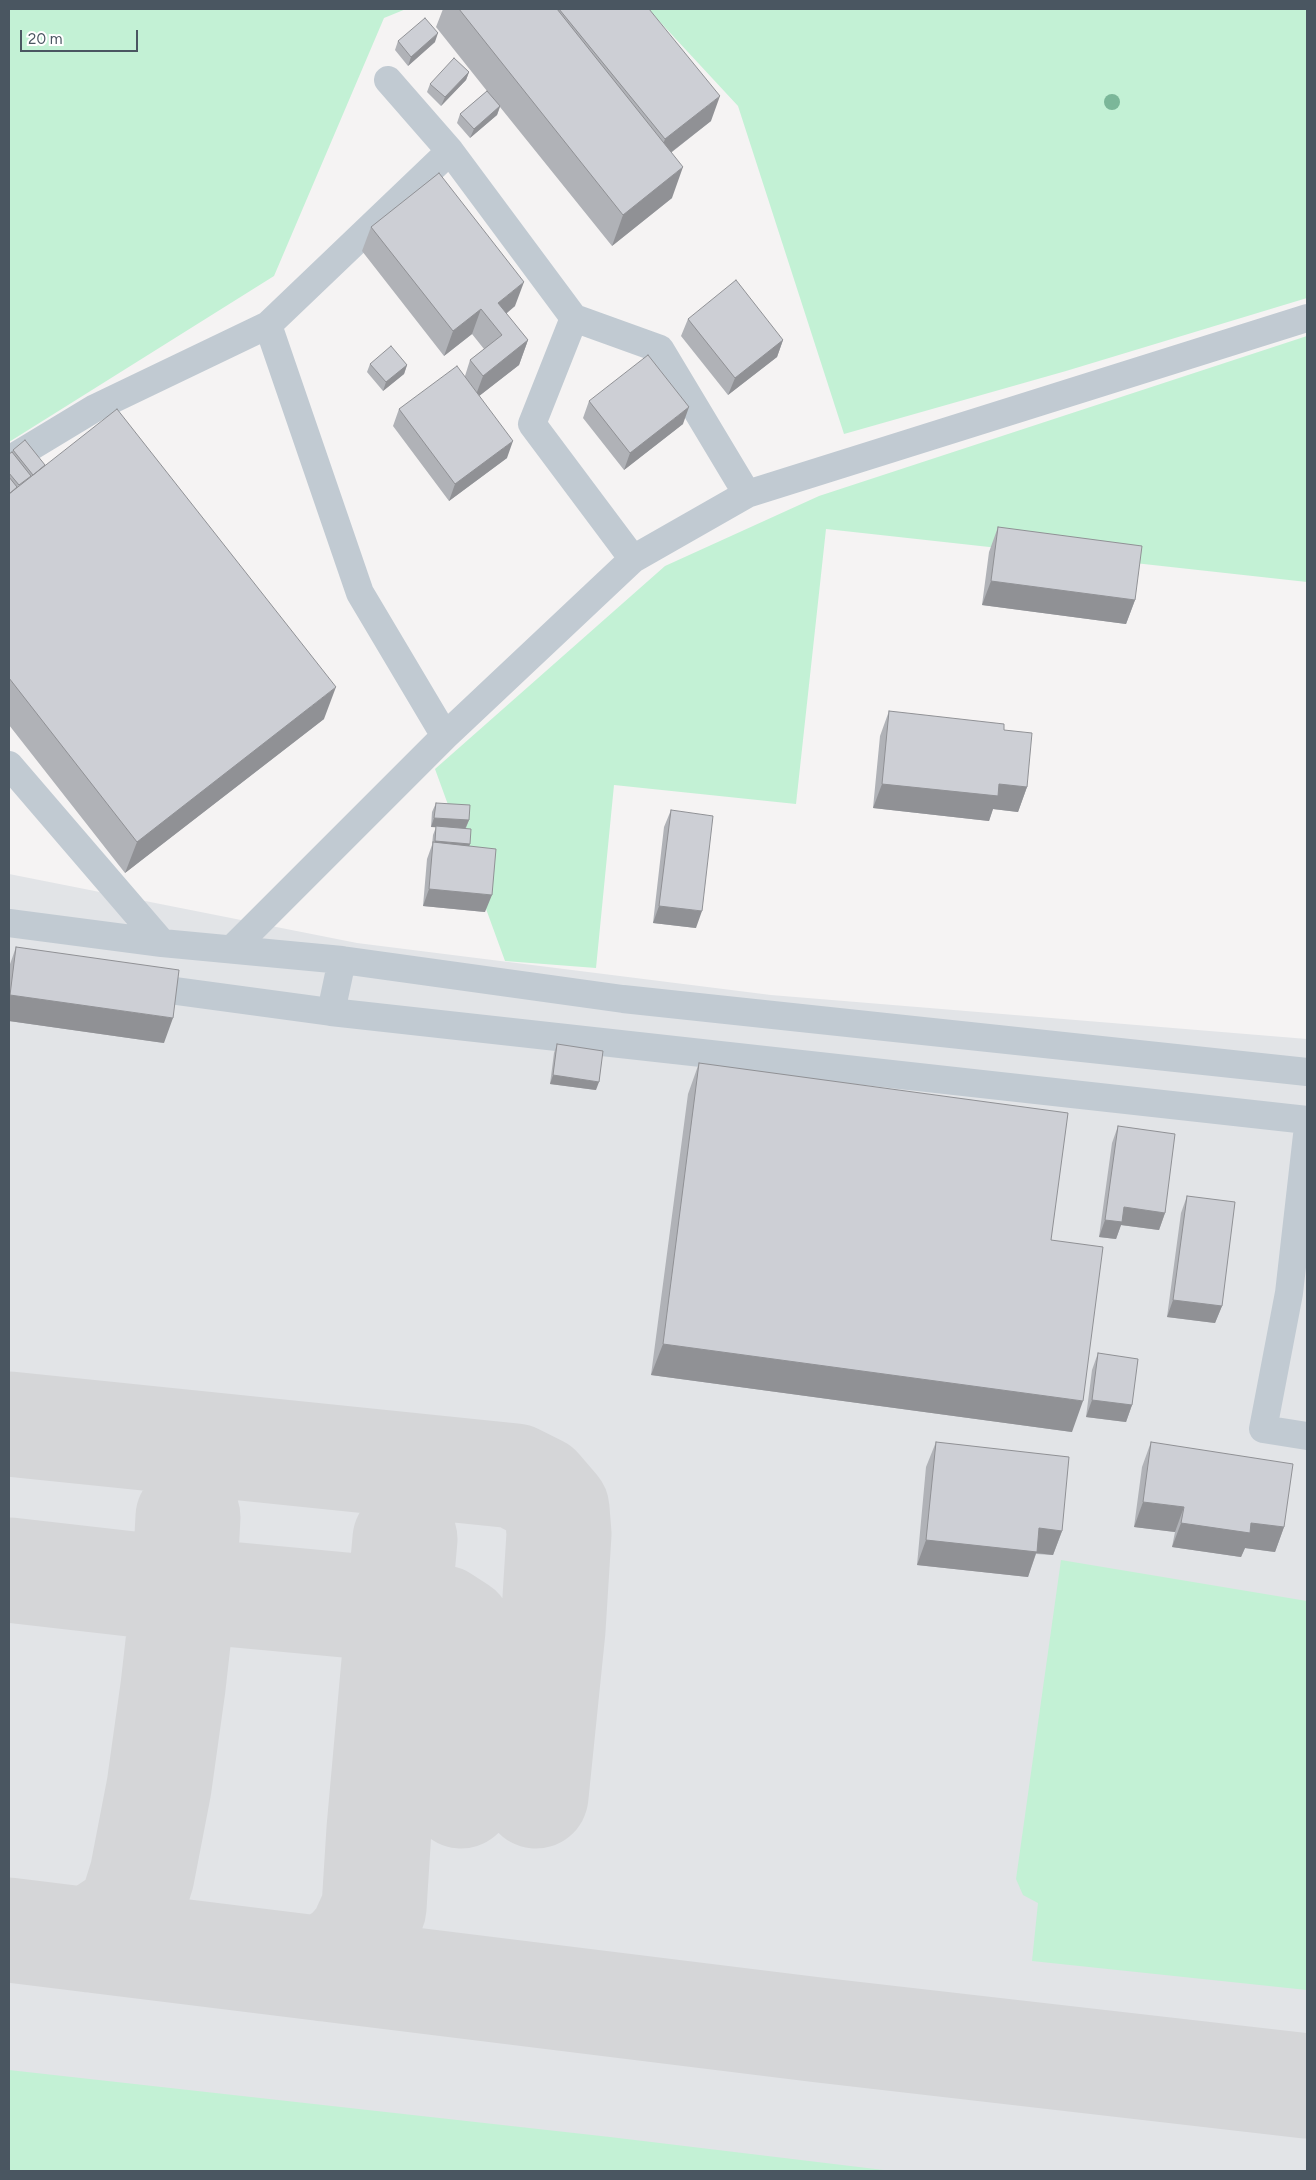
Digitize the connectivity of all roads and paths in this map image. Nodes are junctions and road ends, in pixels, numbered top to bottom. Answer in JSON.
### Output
{"nodes":[{"id":1,"x":388,"y":80,"type":"dead end"},
{"id":2,"x":450,"y":151,"type":"junction"},
{"id":3,"x":574,"y":318,"type":"junction"},
{"id":4,"x":1307,"y":318,"type":"edge"},
{"id":5,"x":268,"y":325,"type":"junction"},
{"id":6,"x":9,"y":460,"type":"edge"},
{"id":7,"x":747,"y":494,"type":"junction"},
{"id":8,"x":633,"y":559,"type":"junction"},
{"id":9,"x":445,"y":736,"type":"junction"},
{"id":10,"x":9,"y":765,"type":"edge"},
{"id":11,"x":9,"y":923,"type":"edge"},
{"id":12,"x":162,"y":943,"type":"junction"},
{"id":13,"x":232,"y":949,"type":"junction"},
{"id":14,"x":342,"y":960,"type":"junction"},
{"id":15,"x":116,"y":983,"type":"edge"},
{"id":16,"x":331,"y":1012,"type":"junction"},
{"id":17,"x":1307,"y":1072,"type":"edge"},
{"id":18,"x":1307,"y":1120,"type":"edge"},
{"id":19,"x":1307,"y":1136,"type":"edge"},
{"id":20,"x":1307,"y":1436,"type":"edge"}],
"edges":[{"from":1,"to":2,"type":"lane"},
{"from":2,"to":3,"type":"lane"},
{"from":2,"to":5,"type":"lane"},
{"from":3,"to":7,"type":"lane"},
{"from":3,"to":8,"type":"lane"},
{"from":4,"to":7,"type":"lane"},
{"from":5,"to":6,"type":"lane"},
{"from":5,"to":9,"type":"lane"},
{"from":7,"to":8,"type":"lane"},
{"from":8,"to":9,"type":"lane"},
{"from":9,"to":13,"type":"lane"},
{"from":10,"to":12,"type":"lane"},
{"from":11,"to":12,"type":"lane"},
{"from":12,"to":13,"type":"lane"},
{"from":13,"to":14,"type":"lane"},
{"from":14,"to":16,"type":"lane"},
{"from":14,"to":17,"type":"lane"},
{"from":15,"to":16,"type":"lane"},
{"from":16,"to":18,"type":"lane"},
{"from":19,"to":20,"type":"lane"}]}
